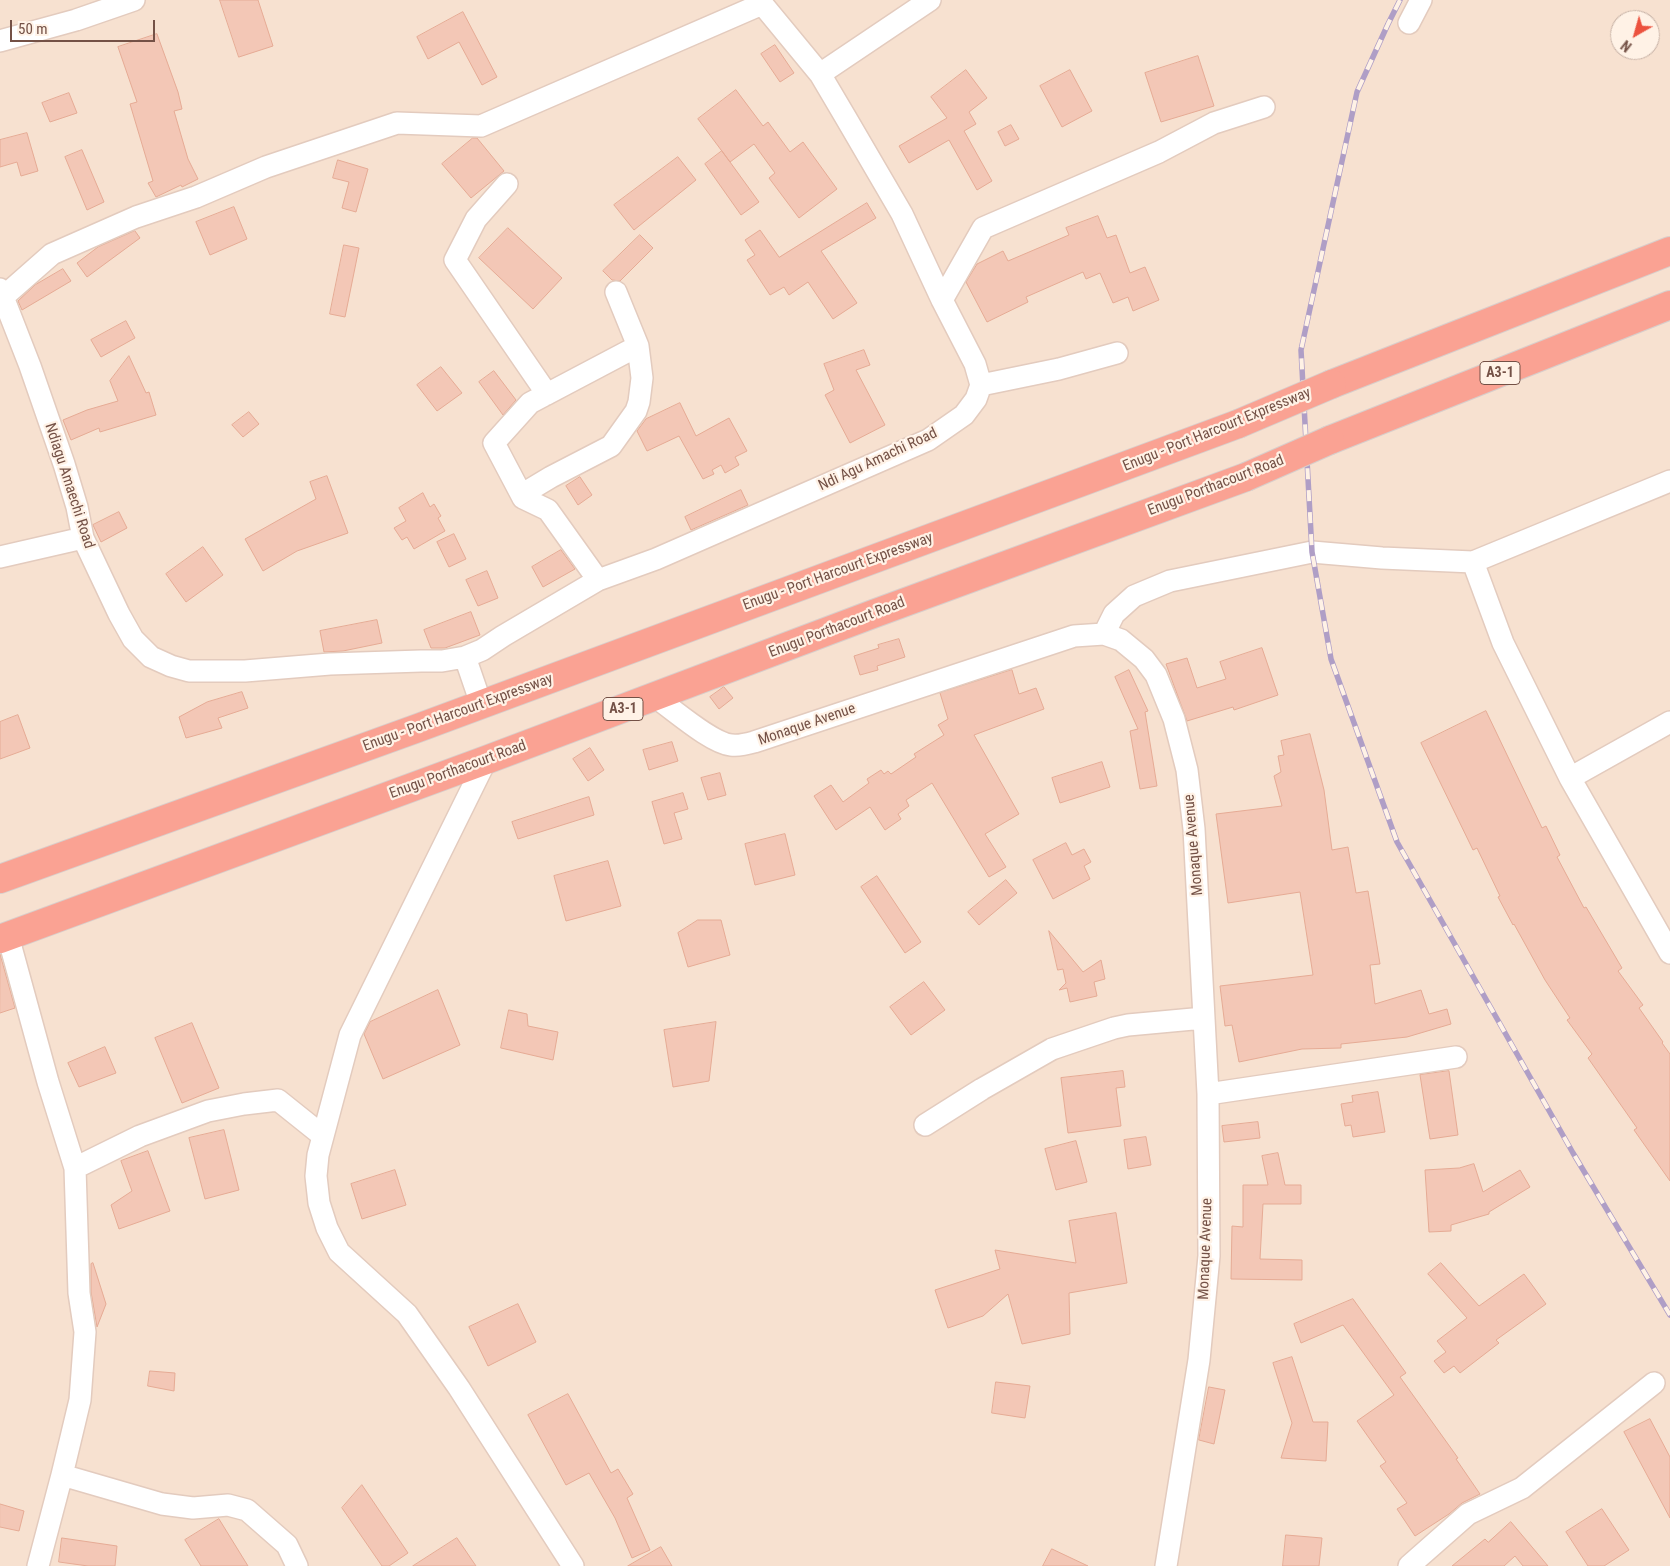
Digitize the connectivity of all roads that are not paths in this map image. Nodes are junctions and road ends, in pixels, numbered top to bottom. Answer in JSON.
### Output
{"nodes":[{"id":1,"x":930,"y":0,"type":"edge"},
{"id":2,"x":1421,"y":0,"type":"edge"},
{"id":3,"x":127,"y":1,"type":"edge"},
{"id":4,"x":761,"y":2,"type":"edge"},
{"id":5,"x":1409,"y":23,"type":"dead end"},
{"id":6,"x":0,"y":41,"type":"edge"},
{"id":7,"x":820,"y":74,"type":"junction"},
{"id":8,"x":1264,"y":107,"type":"dead end"},
{"id":9,"x":507,"y":184,"type":"dead end"},
{"id":10,"x":1670,"y":250,"type":"edge"},
{"id":11,"x":616,"y":292,"type":"dead end"},
{"id":12,"x":1,"y":293,"type":"edge"},
{"id":13,"x":942,"y":300,"type":"junction"},
{"id":14,"x":1670,"y":305,"type":"edge"},
{"id":15,"x":638,"y":346,"type":"junction"},
{"id":16,"x":1117,"y":353,"type":"dead end"},
{"id":17,"x":980,"y":385,"type":"junction"},
{"id":18,"x":547,"y":394,"type":"junction"},
{"id":19,"x":1670,"y":481,"type":"edge"},
{"id":20,"x":524,"y":498,"type":"junction"},
{"id":21,"x":83,"y":538,"type":"junction"},
{"id":22,"x":0,"y":557,"type":"edge"},
{"id":23,"x":1473,"y":562,"type":"junction"},
{"id":24,"x":598,"y":580,"type":"junction"},
{"id":25,"x":1104,"y":634,"type":"junction"},
{"id":26,"x":465,"y":657,"type":"junction"},
{"id":27,"x":655,"y":697,"type":"junction"},
{"id":28,"x":479,"y":705,"type":"junction"},
{"id":29,"x":1670,"y":722,"type":"edge"},
{"id":30,"x":486,"y":760,"type":"junction"},
{"id":31,"x":1570,"y":778,"type":"junction"},
{"id":32,"x":0,"y":879,"type":"edge"},
{"id":33,"x":4,"y":938,"type":"edge"},
{"id":34,"x":1670,"y":953,"type":"edge"},
{"id":35,"x":1204,"y":1018,"type":"junction"},
{"id":36,"x":1456,"y":1057,"type":"dead end"},
{"id":37,"x":1208,"y":1094,"type":"junction"},
{"id":38,"x":925,"y":1125,"type":"dead end"},
{"id":39,"x":323,"y":1136,"type":"junction"},
{"id":40,"x":75,"y":1168,"type":"junction"},
{"id":41,"x":1654,"y":1383,"type":"dead end"},
{"id":42,"x":62,"y":1475,"type":"junction"},
{"id":43,"x":38,"y":1566,"type":"edge"},
{"id":44,"x":297,"y":1566,"type":"edge"},
{"id":45,"x":573,"y":1566,"type":"edge"},
{"id":46,"x":1166,"y":1566,"type":"edge"},
{"id":47,"x":1409,"y":1566,"type":"edge"}],
"edges":[{"from":1,"to":7,"type":"street"},
{"from":2,"to":5,"type":"street"},
{"from":3,"to":6,"type":"street"},
{"from":4,"to":7,"type":"street"},
{"from":4,"to":12,"type":"street"},
{"from":7,"to":13,"type":"street"},
{"from":8,"to":13,"type":"street"},
{"from":9,"to":18,"type":"street"},
{"from":10,"to":28,"type":"highway","name":"Enugu - Port Harcourt Expressway","bridge":true},
{"from":11,"to":15,"type":"street"},
{"from":12,"to":21,"type":"street","name":"Ndiagu Amaechi Road"},
{"from":13,"to":17,"type":"street"},
{"from":14,"to":27,"type":"highway","name":"Enugu Porthacourt Road","number":"A3-1","bridge":true},
{"from":15,"to":18,"type":"street"},
{"from":15,"to":20,"type":"street"},
{"from":16,"to":17,"type":"street"},
{"from":17,"to":24,"type":"street","name":"Ndi Agu Amachi Road"},
{"from":18,"to":20,"type":"street"},
{"from":19,"to":23,"type":"street"},
{"from":20,"to":24,"type":"street"},
{"from":21,"to":22,"type":"street"},
{"from":21,"to":26,"type":"street","name":"Ndiagu Amaechi Road"},
{"from":23,"to":25,"type":"street"},
{"from":23,"to":31,"type":"street"},
{"from":24,"to":26,"type":"street","name":"Ndi Agu Amachi Road"},
{"from":25,"to":27,"type":"street","name":"Monaque Avenue"},
{"from":25,"to":35,"type":"street","name":"Monaque Avenue"},
{"from":26,"to":28,"type":"street"},
{"from":27,"to":30,"type":"highway","name":"Enugu Porthacourt Road","number":"A3-1"},
{"from":28,"to":32,"type":"highway","name":"Enugu - Port Harcourt Expressway"},
{"from":29,"to":31,"type":"street"},
{"from":30,"to":33,"type":"highway","name":"Enugu Porthacourt Road","number":"A3-1"},
{"from":30,"to":39,"type":"street"},
{"from":31,"to":34,"type":"street"},
{"from":33,"to":40,"type":"street"},
{"from":35,"to":37,"type":"street","name":"Monaque Avenue"},
{"from":35,"to":38,"type":"street"},
{"from":36,"to":37,"type":"street"},
{"from":37,"to":46,"type":"street","name":"Monaque Avenue"},
{"from":39,"to":40,"type":"street"},
{"from":39,"to":45,"type":"street"},
{"from":40,"to":42,"type":"street"},
{"from":41,"to":47,"type":"street"},
{"from":42,"to":43,"type":"street"},
{"from":42,"to":44,"type":"street"}]}
